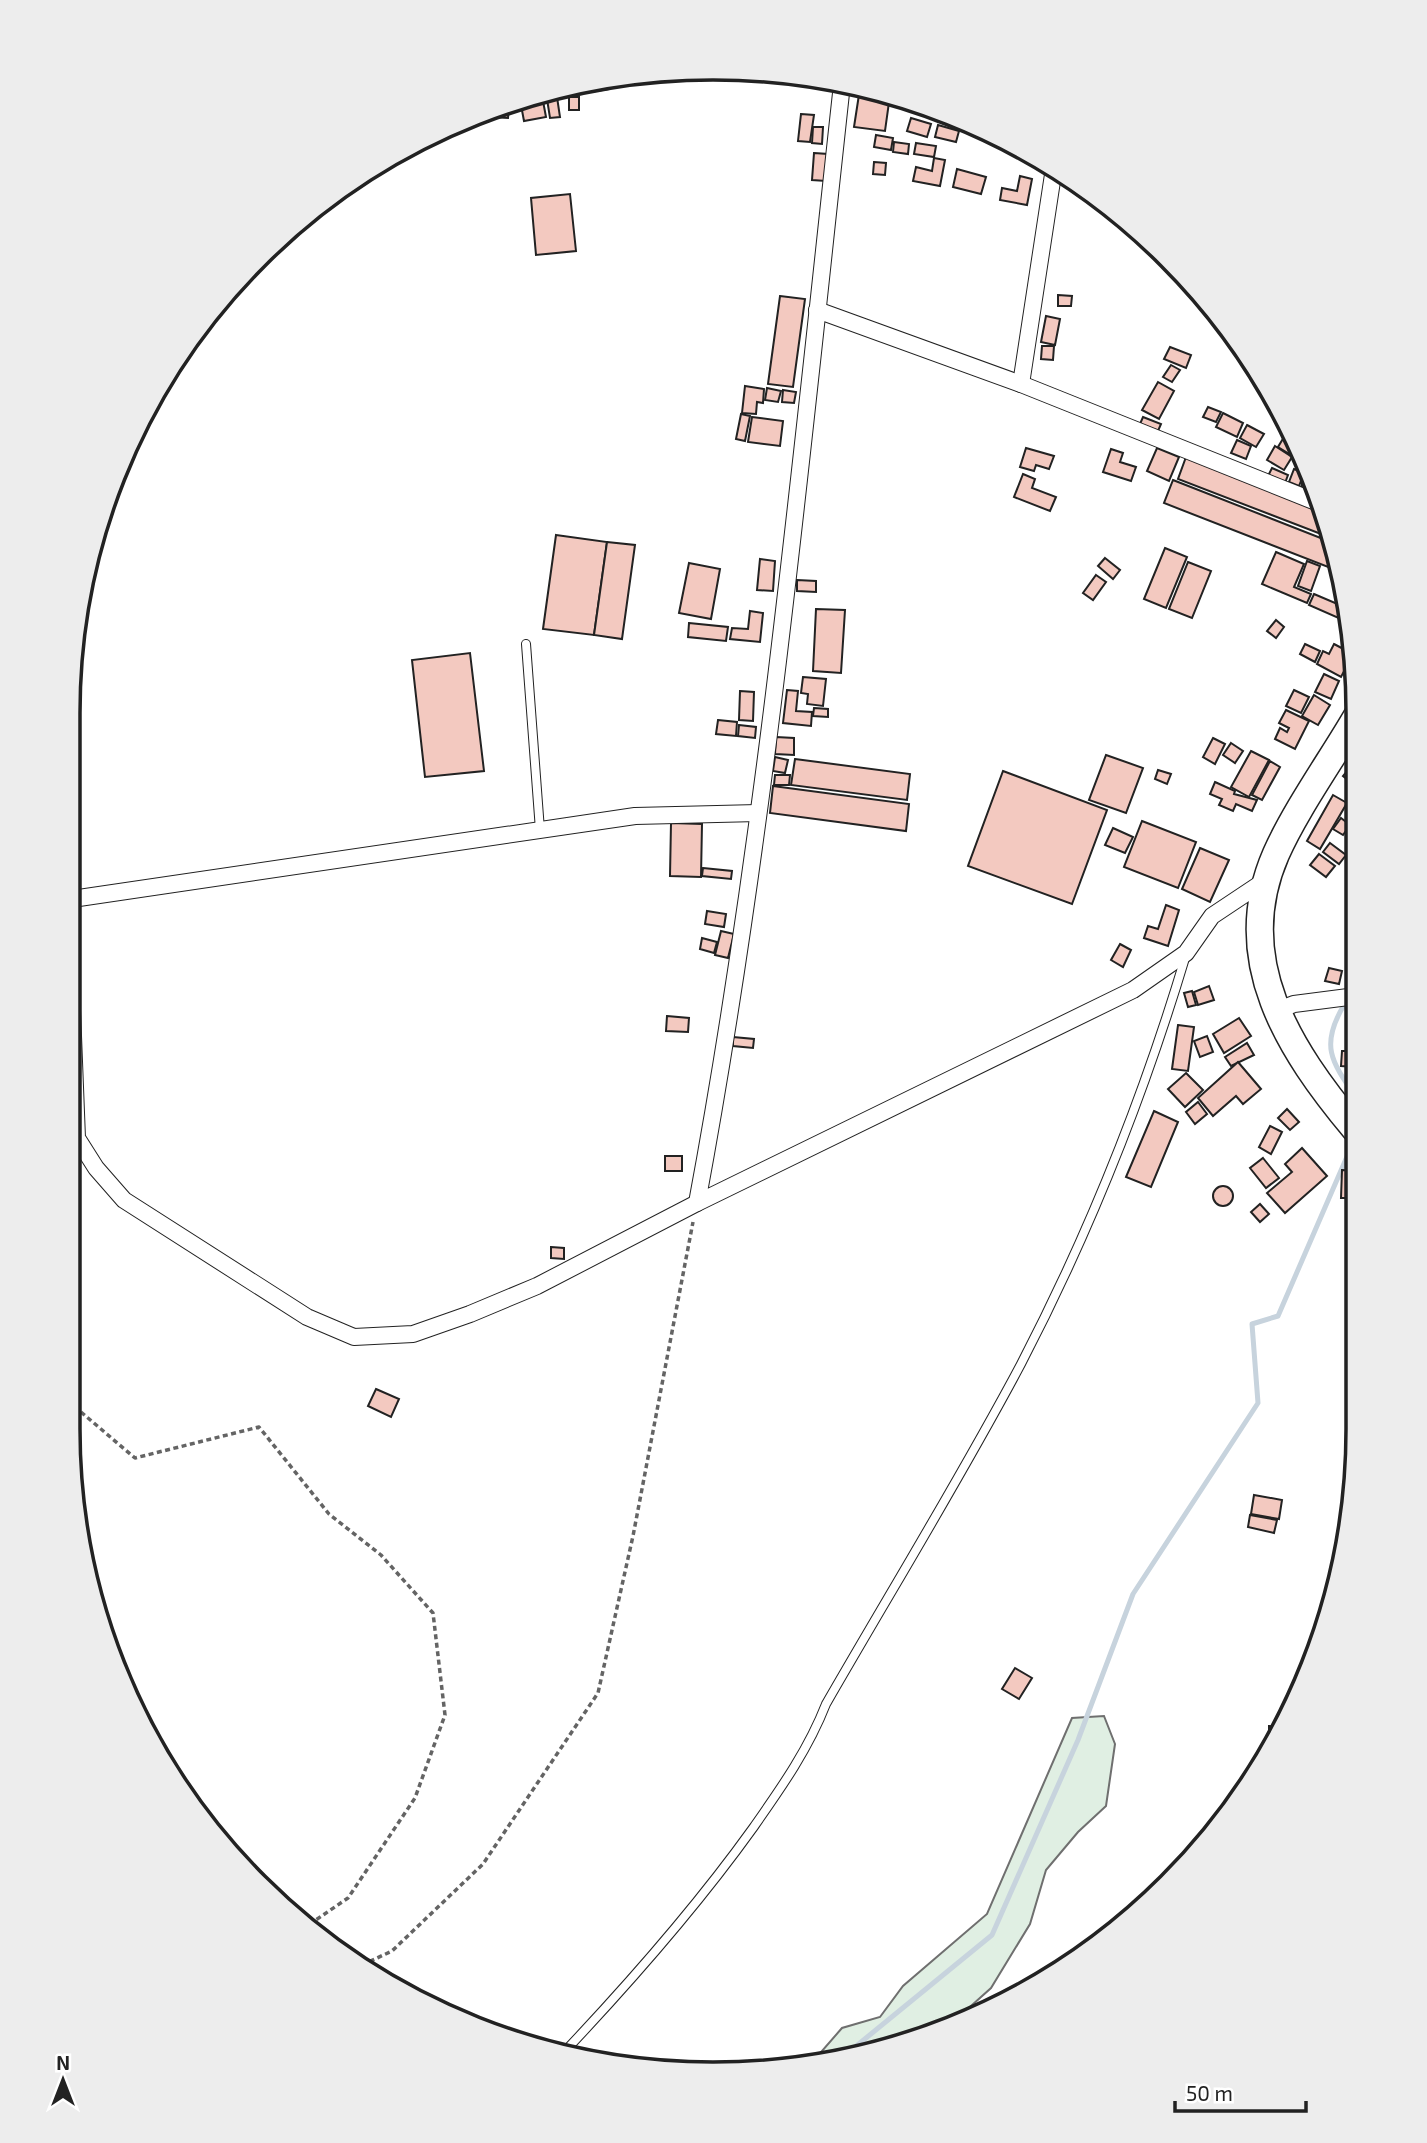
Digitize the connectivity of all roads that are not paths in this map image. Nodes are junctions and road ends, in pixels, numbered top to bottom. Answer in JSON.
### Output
{"nodes":[{"id":1,"x":841,"y":94,"type":"edge"},
{"id":2,"x":1052,"y":179,"type":"edge"},
{"id":3,"x":817,"y":310,"type":"junction"},
{"id":4,"x":1021,"y":384,"type":"junction"},
{"id":5,"x":1309,"y":500,"type":"edge"},
{"id":6,"x":526,"y":644,"type":"dead end"},
{"id":7,"x":1346,"y":735,"type":"edge"},
{"id":8,"x":758,"y":813,"type":"junction"},
{"id":9,"x":540,"y":830,"type":"junction"},
{"id":10,"x":1266,"y":880,"type":"junction"},
{"id":11,"x":80,"y":898,"type":"edge"},
{"id":12,"x":1186,"y":953,"type":"junction"},
{"id":13,"x":1346,"y":997,"type":"edge"},
{"id":14,"x":1276,"y":1011,"type":"junction"},
{"id":15,"x":1346,"y":1117,"type":"edge"},
{"id":16,"x":80,"y":1143,"type":"edge"},
{"id":17,"x":697,"y":1203,"type":"junction"},
{"id":18,"x":571,"y":2046,"type":"edge"}],
"edges":[{"from":1,"to":3,"type":"street"},
{"from":2,"to":4,"type":"street"},
{"from":3,"to":4,"type":"street"},
{"from":3,"to":8,"type":"street"},
{"from":4,"to":5,"type":"street"},
{"from":6,"to":9,"type":"lane"},
{"from":7,"to":10,"type":"highway"},
{"from":8,"to":9,"type":"street"},
{"from":8,"to":17,"type":"street"},
{"from":9,"to":11,"type":"street"},
{"from":10,"to":12,"type":"street"},
{"from":10,"to":14,"type":"highway"},
{"from":12,"to":17,"type":"street"},
{"from":12,"to":18,"type":"lane"},
{"from":13,"to":14,"type":"street"},
{"from":14,"to":15,"type":"highway"},
{"from":16,"to":17,"type":"street"}]}
